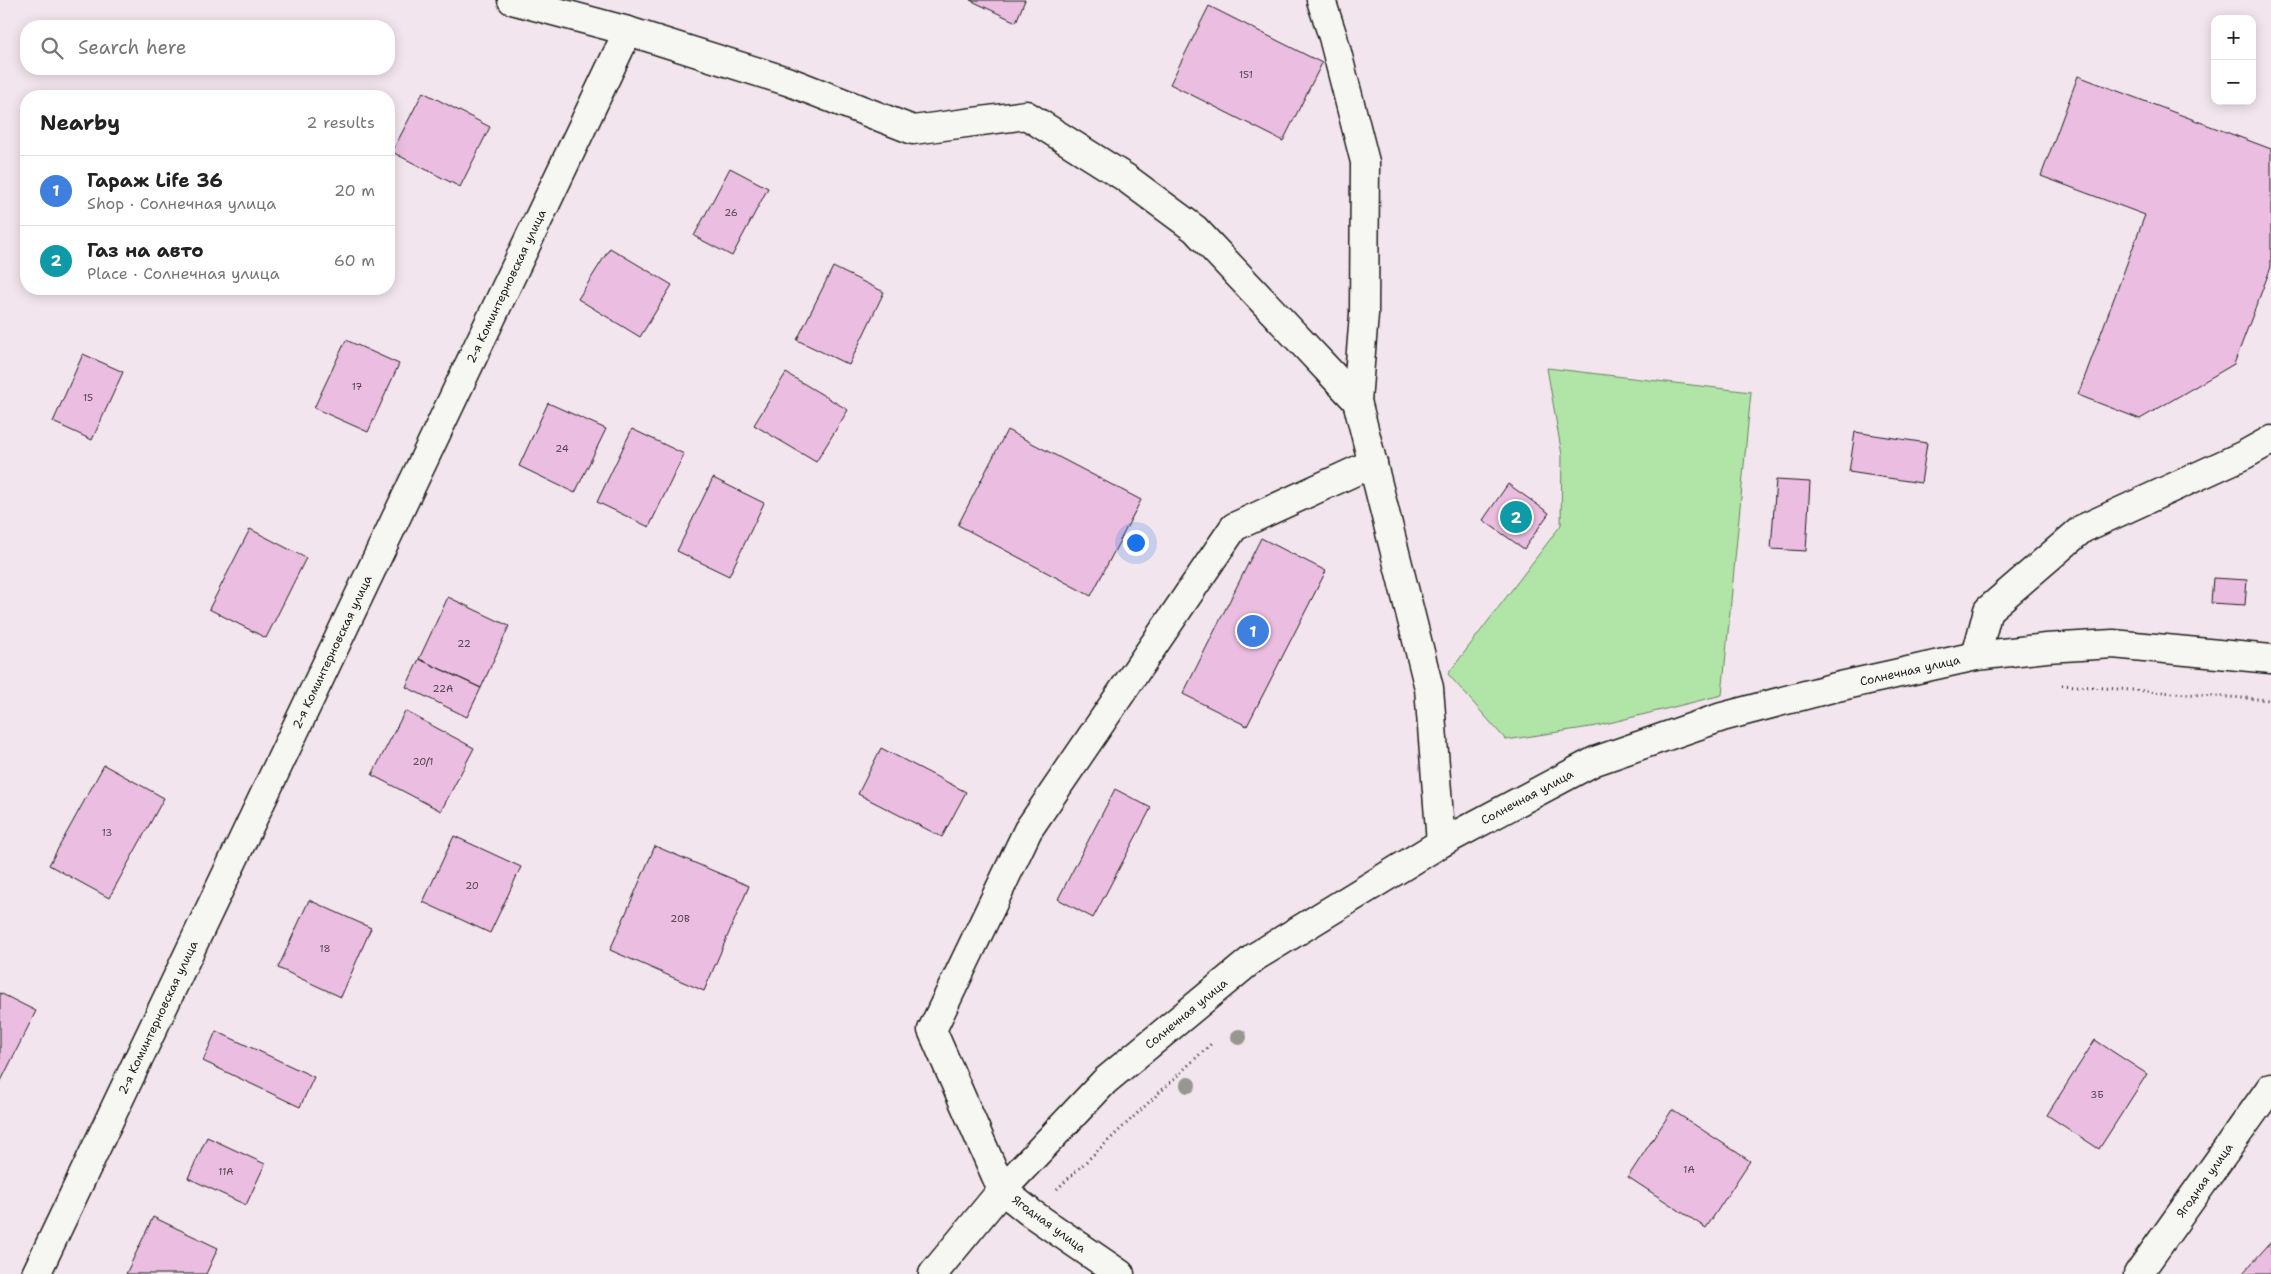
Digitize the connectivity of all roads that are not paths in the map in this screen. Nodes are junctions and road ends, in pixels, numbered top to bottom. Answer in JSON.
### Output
{"nodes":[{"id":1,"x":512,"y":0,"type":"edge"},
{"id":2,"x":1321,"y":0,"type":"edge"},
{"id":3,"x":628,"y":31,"type":"junction"},
{"id":4,"x":1357,"y":401,"type":"junction"},
{"id":5,"x":2271,"y":440,"type":"edge"},
{"id":6,"x":1373,"y":463,"type":"junction"},
{"id":7,"x":1976,"y":656,"type":"junction"},
{"id":8,"x":2271,"y":659,"type":"edge"},
{"id":9,"x":1441,"y":843,"type":"junction"},
{"id":10,"x":2271,"y":1086,"type":"edge"},
{"id":11,"x":1002,"y":1190,"type":"junction"},
{"id":12,"x":36,"y":1274,"type":"edge"},
{"id":13,"x":933,"y":1274,"type":"edge"},
{"id":14,"x":1120,"y":1274,"type":"edge"},
{"id":15,"x":2138,"y":1274,"type":"edge"}],
"edges":[{"from":1,"to":3,"type":"street"},
{"from":2,"to":4,"type":"street"},
{"from":3,"to":4,"type":"street"},
{"from":3,"to":12,"type":"street","name":"2-я Коминтерновская улица"},
{"from":4,"to":6,"type":"street"},
{"from":5,"to":7,"type":"street"},
{"from":6,"to":9,"type":"street"},
{"from":6,"to":11,"type":"street"},
{"from":7,"to":8,"type":"street","name":"Солнечная улица"},
{"from":7,"to":9,"type":"street","name":"Солнечная улица"},
{"from":9,"to":11,"type":"street","name":"Солнечная улица"},
{"from":10,"to":15,"type":"street","name":"Ягодная улица"},
{"from":11,"to":13,"type":"street","name":"Солнечная улица"},
{"from":11,"to":14,"type":"street","name":"Ягодная улица"}]}
